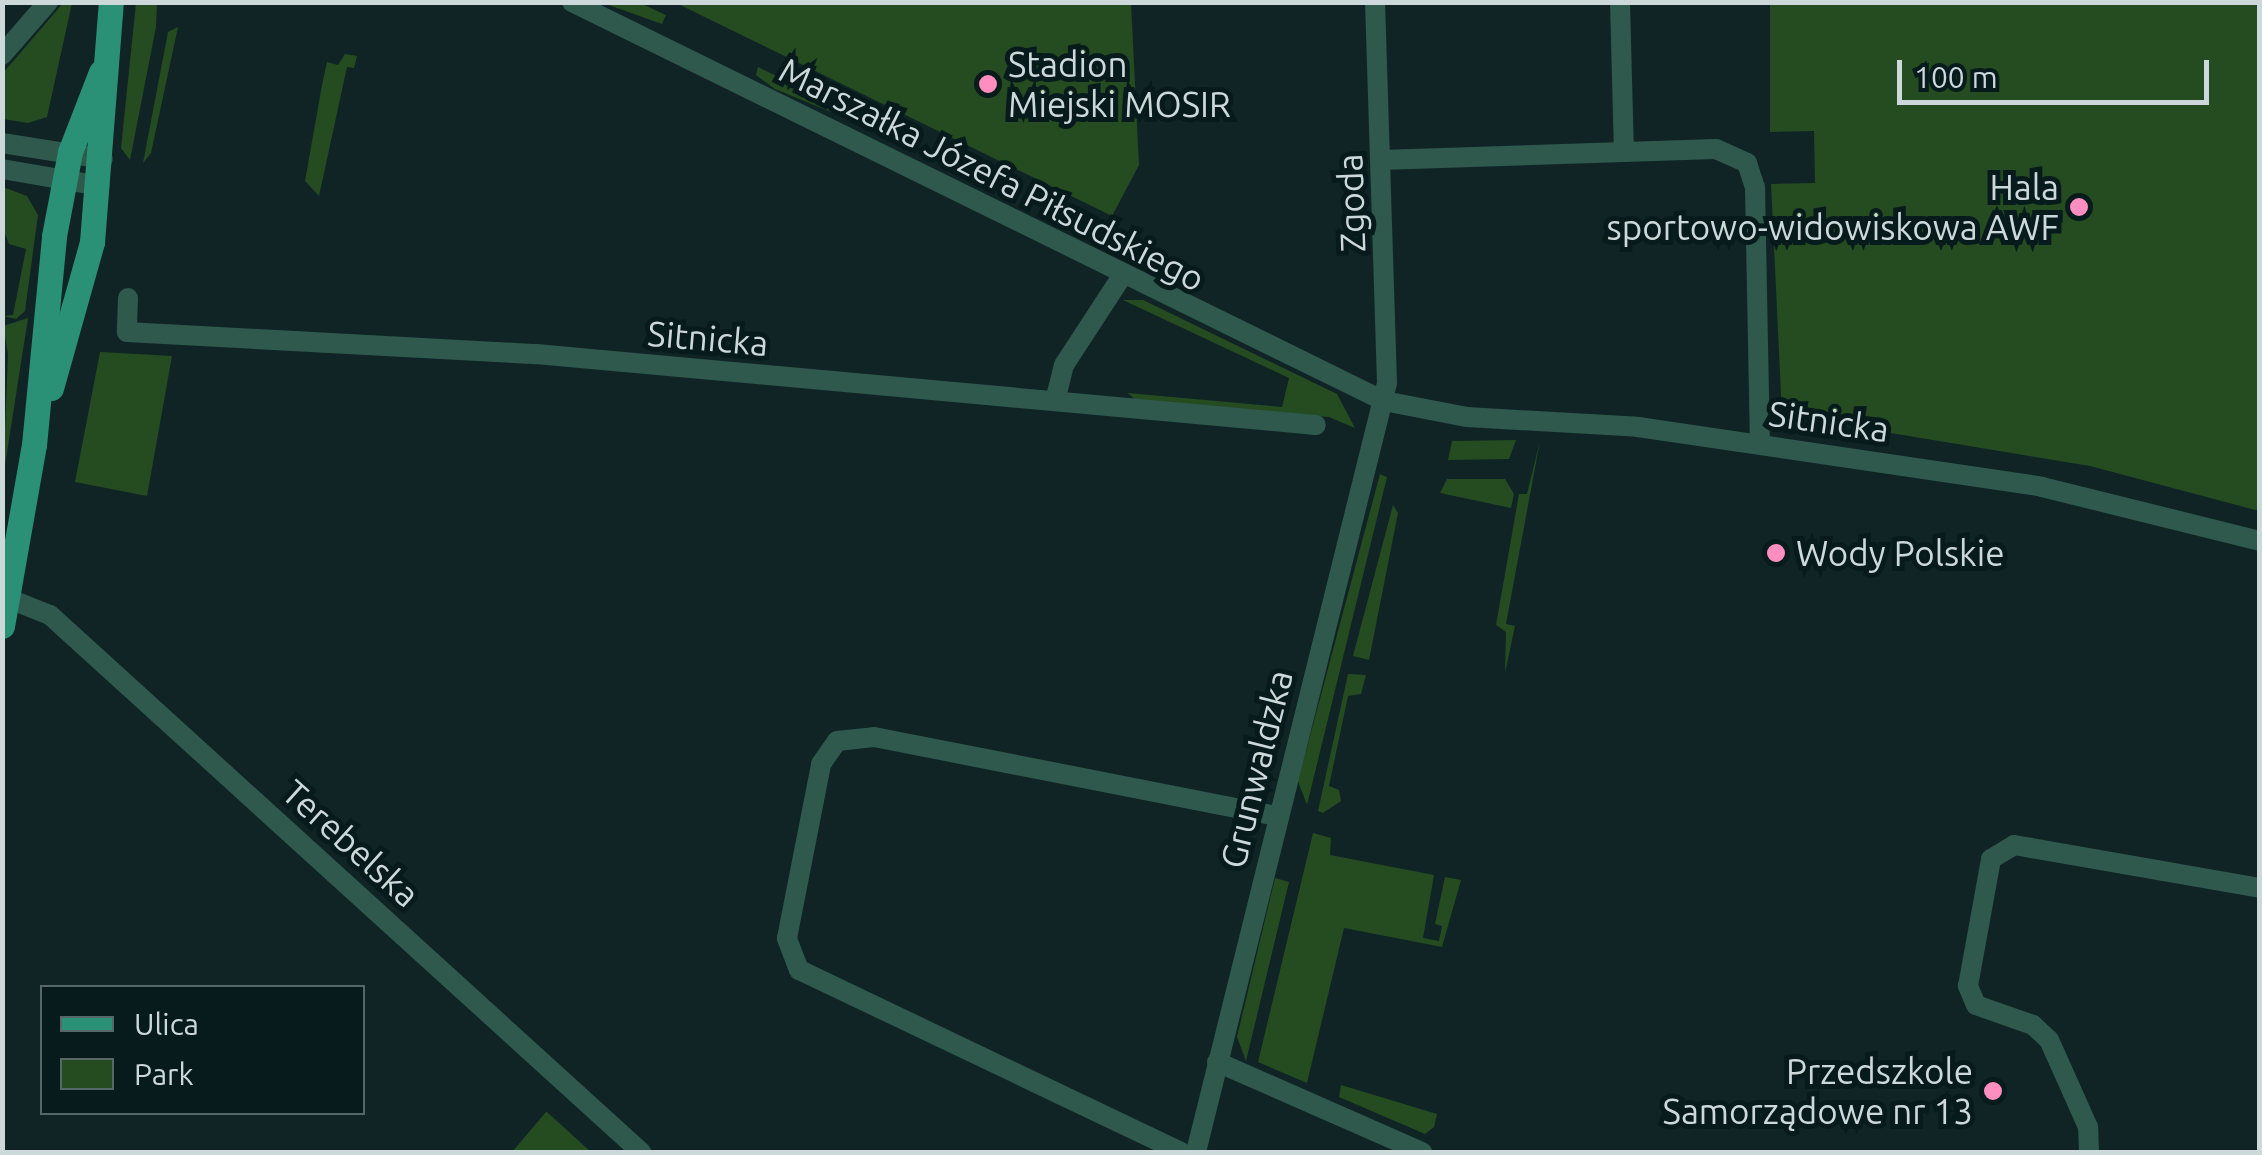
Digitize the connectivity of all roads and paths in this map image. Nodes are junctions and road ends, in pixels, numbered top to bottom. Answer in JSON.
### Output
{"nodes":[{"id":1,"x":48,"y":2,"type":"edge"},
{"id":2,"x":110,"y":2,"type":"edge"},
{"id":3,"x":572,"y":2,"type":"edge"},
{"id":4,"x":1375,"y":2,"type":"edge"},
{"id":5,"x":1620,"y":2,"type":"edge"},
{"id":6,"x":2,"y":55,"type":"edge"},
{"id":7,"x":101,"y":72,"type":"junction"},
{"id":8,"x":2,"y":142,"type":"edge"},
{"id":9,"x":70,"y":152,"type":"junction"},
{"id":10,"x":1624,"y":152,"type":"junction"},
{"id":11,"x":103,"y":159,"type":"junction"},
{"id":12,"x":1382,"y":160,"type":"junction"},
{"id":13,"x":2,"y":169,"type":"edge"},
{"id":14,"x":66,"y":180,"type":"junction"},
{"id":15,"x":100,"y":186,"type":"junction"},
{"id":16,"x":1122,"y":276,"type":"junction"},
{"id":17,"x":128,"y":298,"type":"dead end"},
{"id":18,"x":1055,"y":402,"type":"junction"},
{"id":19,"x":1384,"y":402,"type":"junction"},
{"id":20,"x":1316,"y":425,"type":"dead end"},
{"id":21,"x":1760,"y":444,"type":"junction"},
{"id":22,"x":34,"y":445,"type":"junction"},
{"id":23,"x":2260,"y":541,"type":"edge"},
{"id":24,"x":7,"y":598,"type":"junction"},
{"id":25,"x":2,"y":626,"type":"edge"},
{"id":26,"x":1278,"y":816,"type":"junction"},
{"id":27,"x":2260,"y":888,"type":"edge"},
{"id":28,"x":1218,"y":1062,"type":"junction"},
{"id":29,"x":641,"y":1152,"type":"edge"},
{"id":30,"x":1181,"y":1152,"type":"edge"},
{"id":31,"x":1196,"y":1152,"type":"edge"},
{"id":32,"x":1422,"y":1152,"type":"edge"},
{"id":33,"x":2089,"y":1152,"type":"edge"}],
"edges":[{"from":1,"to":6,"type":"street"},
{"from":2,"to":7,"type":"main road"},
{"from":3,"to":16,"type":"street","name":"Marszałka Józefa Piłsudskiego"},
{"from":4,"to":12,"type":"street","name":"Zgoda"},
{"from":5,"to":10,"type":"street"},
{"from":7,"to":9,"type":"main road"},
{"from":7,"to":11,"type":"main road"},
{"from":8,"to":9,"type":"street"},
{"from":9,"to":11,"type":"street"},
{"from":9,"to":14,"type":"main road"},
{"from":10,"to":12,"type":"street"},
{"from":10,"to":21,"type":"street"},
{"from":11,"to":15,"type":"main road"},
{"from":12,"to":19,"type":"street","name":"Zgoda"},
{"from":13,"to":14,"type":"street"},
{"from":14,"to":15,"type":"street"},
{"from":14,"to":22,"type":"main road"},
{"from":15,"to":22,"type":"main road"},
{"from":16,"to":18,"type":"street"},
{"from":16,"to":19,"type":"street","name":"Marszałka Józefa Piłsudskiego"},
{"from":17,"to":18,"type":"street","name":"Sitnicka"},
{"from":18,"to":20,"type":"street","name":"Sitnicka"},
{"from":19,"to":21,"type":"street","name":"Sitnicka"},
{"from":19,"to":26,"type":"street","name":"Grunwaldzka"},
{"from":21,"to":23,"type":"street","name":"Sitnicka"},
{"from":22,"to":24,"type":"main road"},
{"from":24,"to":25,"type":"main road"},
{"from":24,"to":29,"type":"street","name":"Terebelska"},
{"from":26,"to":28,"type":"street","name":"Grunwaldzka"},
{"from":26,"to":30,"type":"street"},
{"from":27,"to":33,"type":"street"},
{"from":28,"to":31,"type":"street","name":"Grunwaldzka"},
{"from":28,"to":32,"type":"street"}]}
